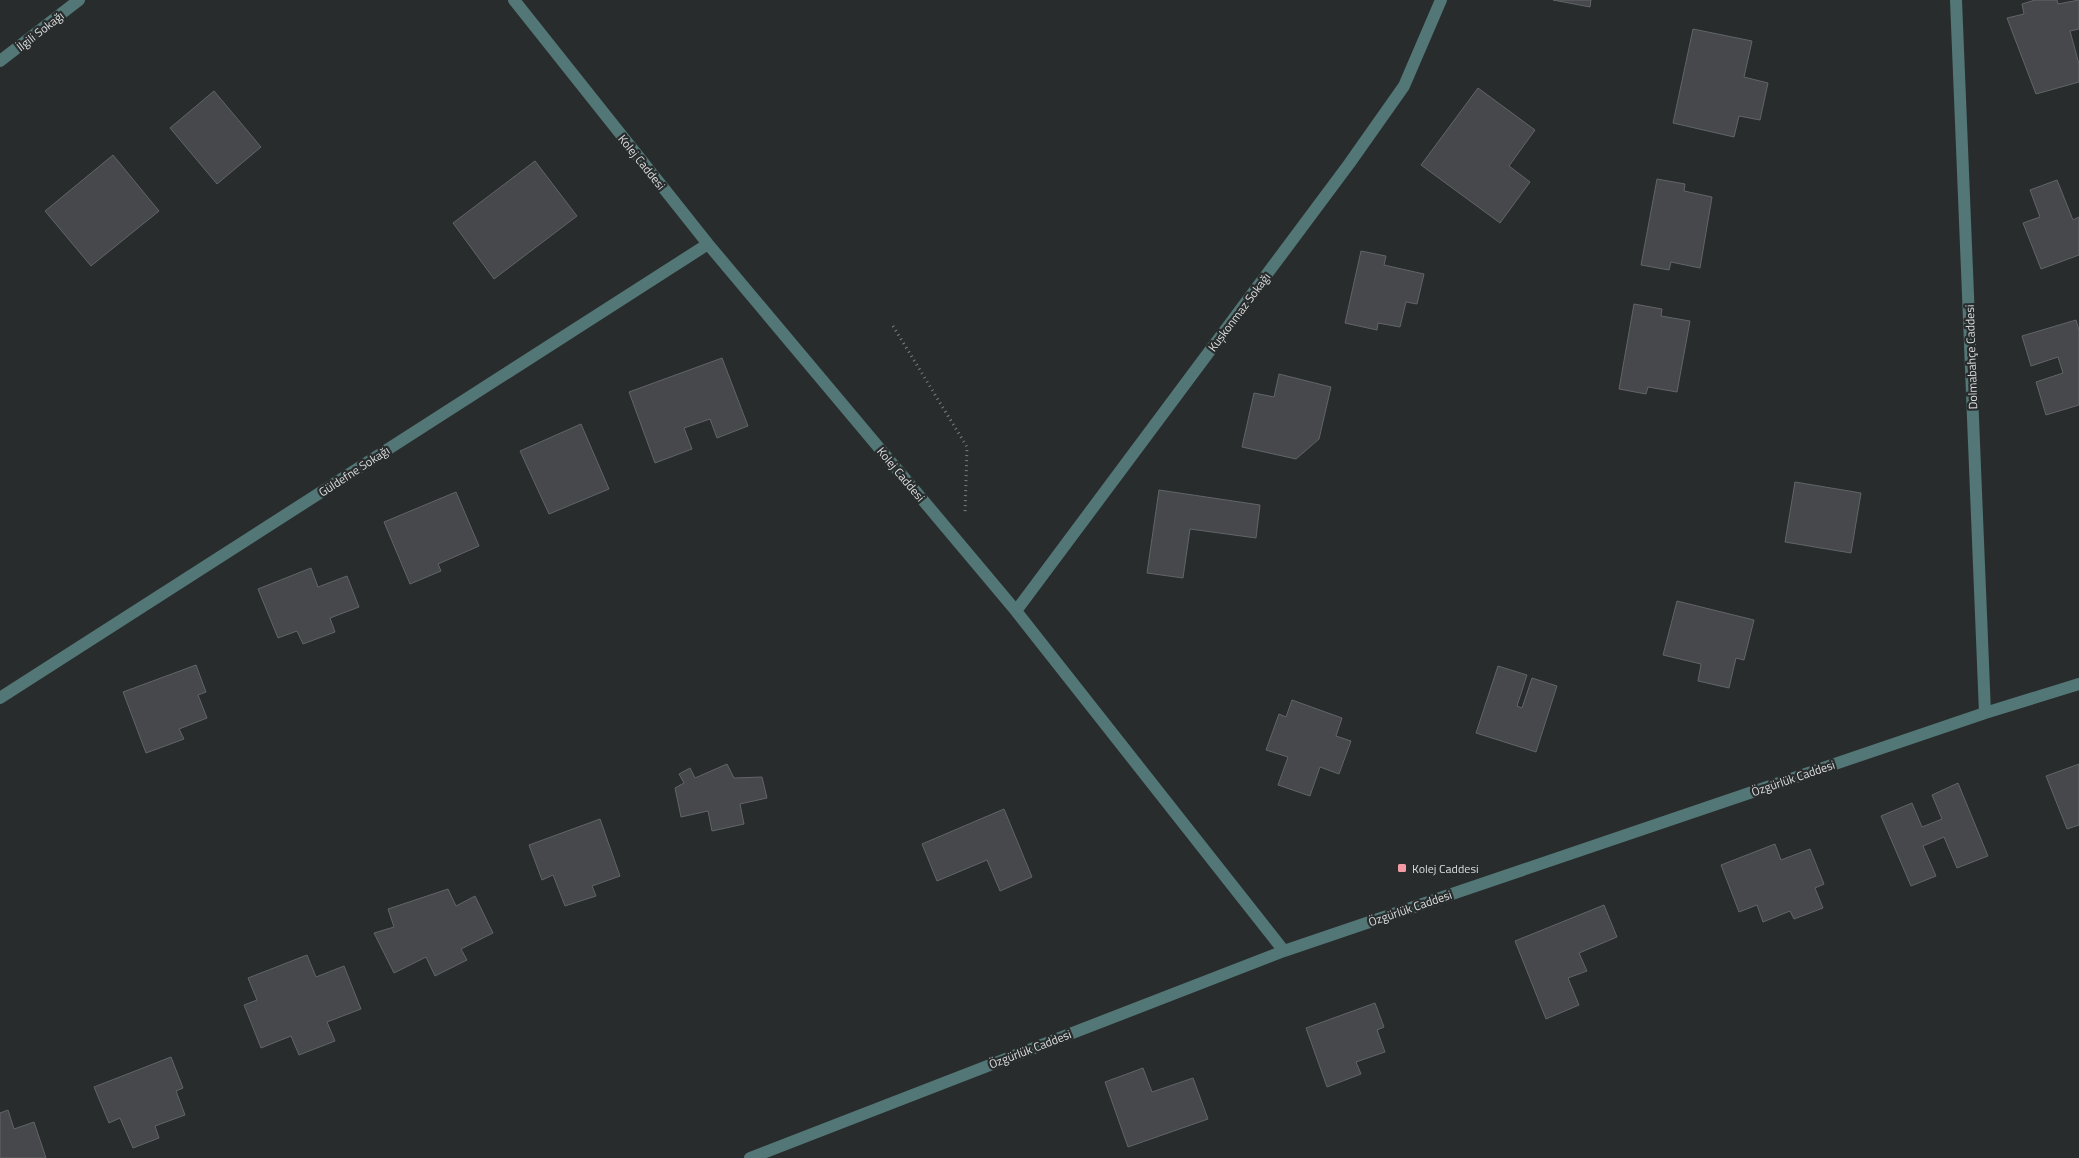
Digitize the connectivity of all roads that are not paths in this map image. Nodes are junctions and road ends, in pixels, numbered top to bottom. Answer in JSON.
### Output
{"nodes":[{"id":1,"x":79,"y":0,"type":"edge"},
{"id":2,"x":514,"y":0,"type":"edge"},
{"id":3,"x":1441,"y":0,"type":"edge"},
{"id":4,"x":1956,"y":0,"type":"edge"},
{"id":5,"x":0,"y":61,"type":"edge"},
{"id":6,"x":708,"y":244,"type":"junction"},
{"id":7,"x":1016,"y":611,"type":"junction"},
{"id":8,"x":2079,"y":684,"type":"edge"},
{"id":9,"x":0,"y":698,"type":"edge"},
{"id":10,"x":1985,"y":713,"type":"junction"},
{"id":11,"x":1284,"y":951,"type":"junction"},
{"id":12,"x":750,"y":1158,"type":"edge"}],
"edges":[{"from":1,"to":5,"type":"street","name":"İlgili Sokağı"},
{"from":2,"to":6,"type":"street","name":"Kolej Caddesi"},
{"from":3,"to":7,"type":"street","name":"Kuşkonmaz Sokağı"},
{"from":4,"to":10,"type":"street","name":"Dolmabahçe Caddesi"},
{"from":6,"to":7,"type":"street","name":"Kolej Caddesi"},
{"from":6,"to":9,"type":"street","name":"Güldefne Sokağı"},
{"from":7,"to":11,"type":"street","name":"Kolej Caddesi"},
{"from":8,"to":10,"type":"street","name":"Özgürlük Caddesi"},
{"from":10,"to":11,"type":"street","name":"Özgürlük Caddesi"},
{"from":11,"to":12,"type":"street","name":"Özgürlük Caddesi"}]}
